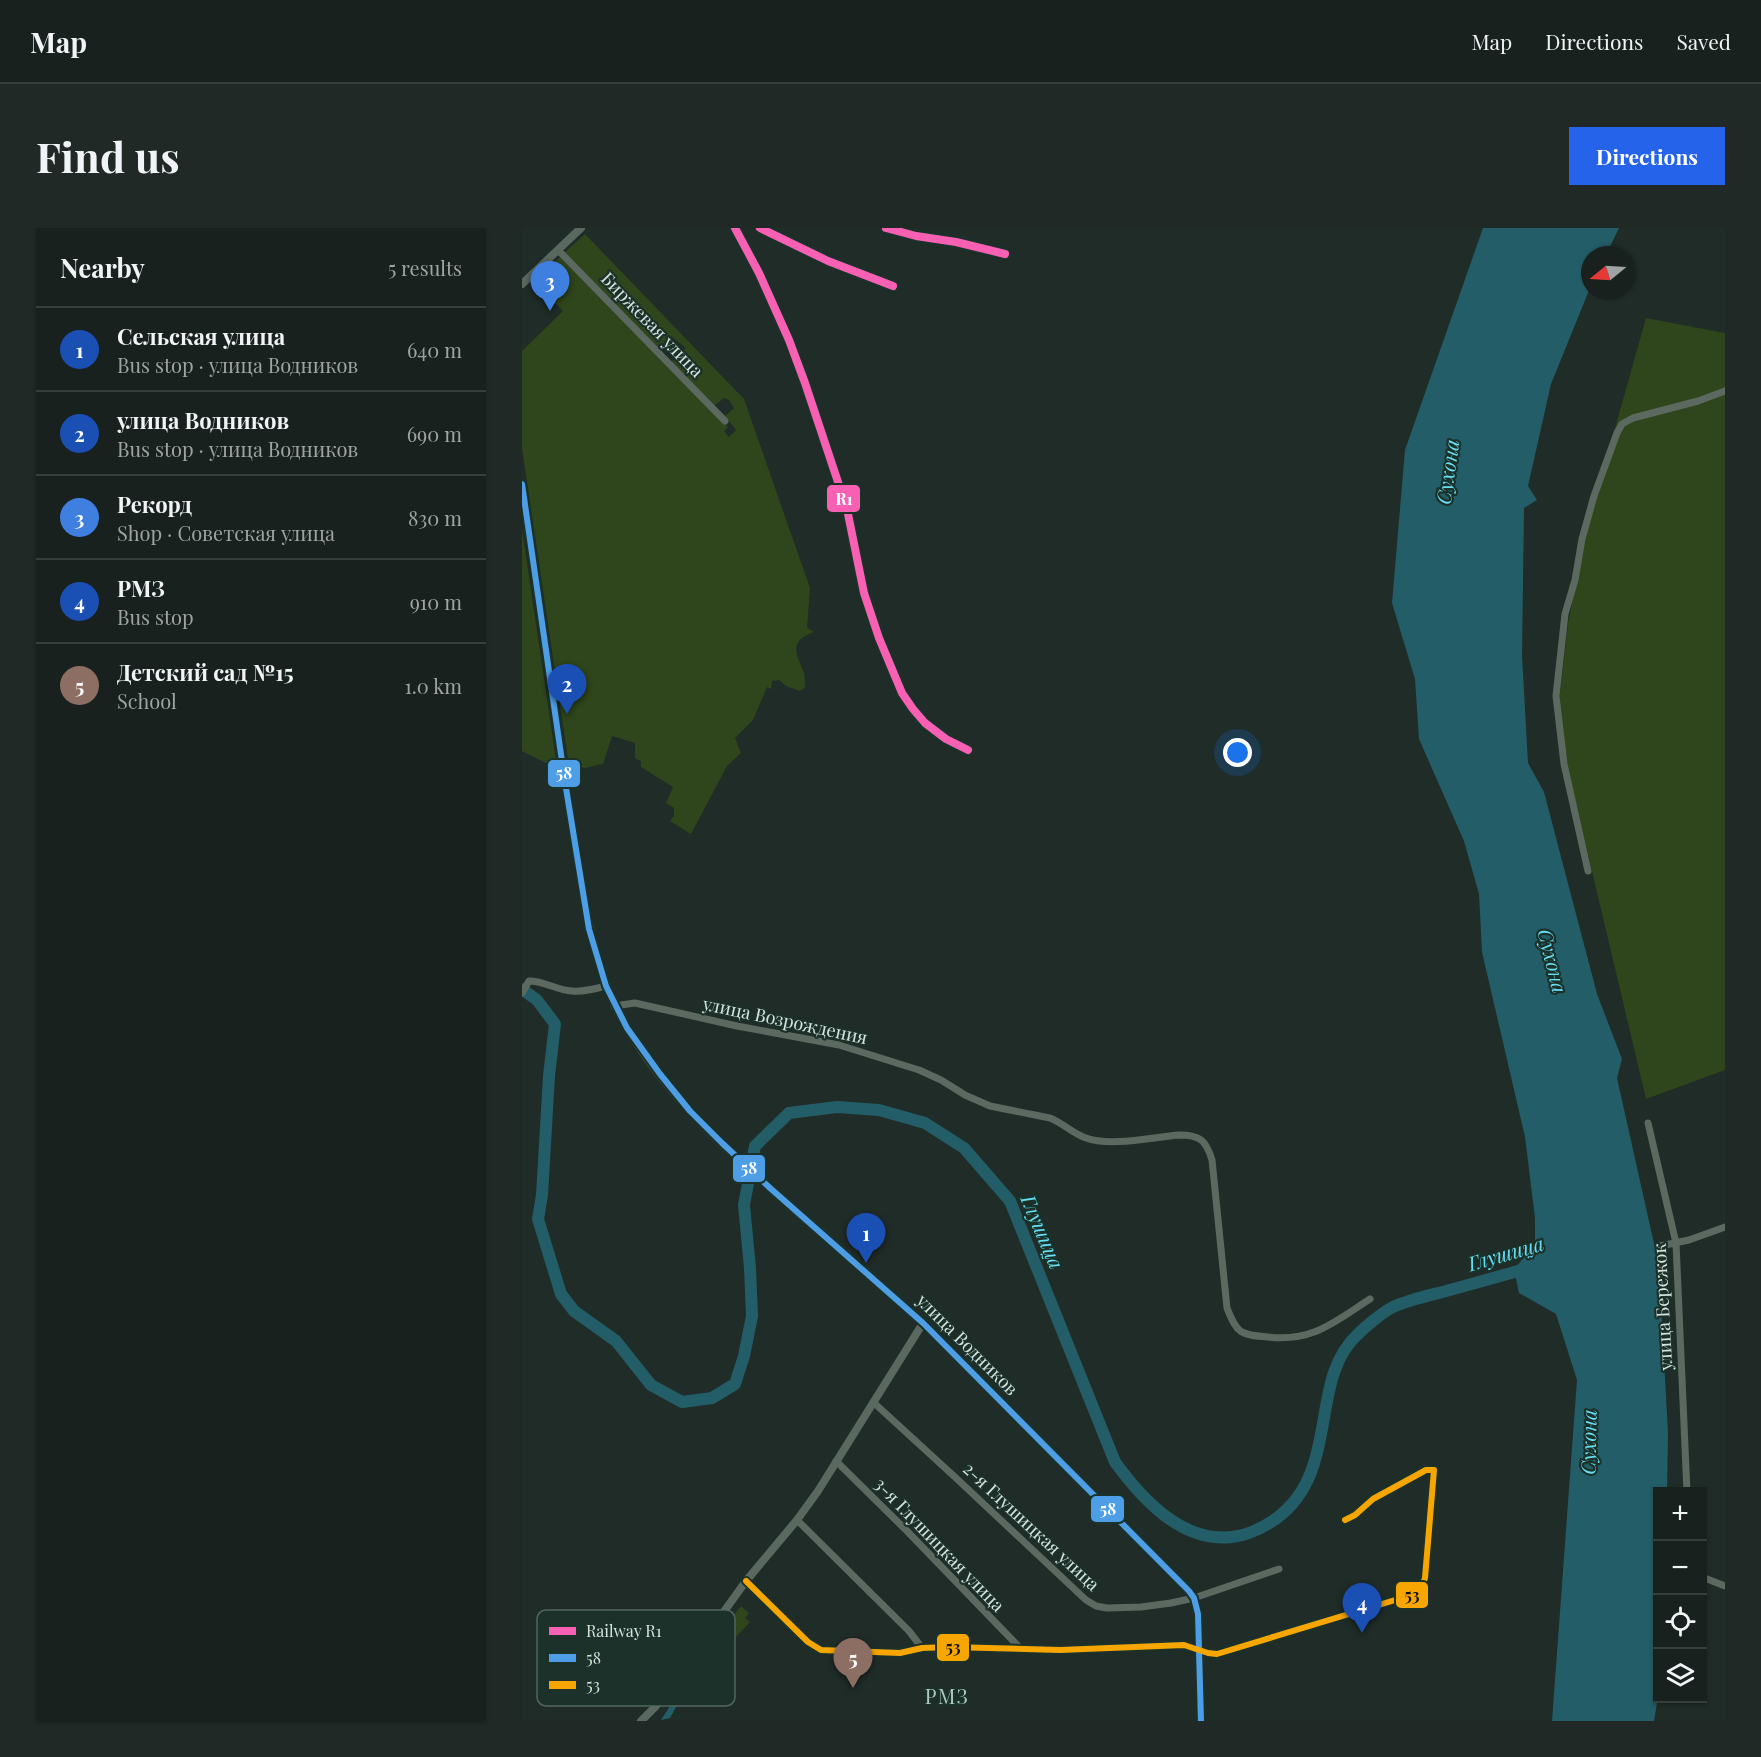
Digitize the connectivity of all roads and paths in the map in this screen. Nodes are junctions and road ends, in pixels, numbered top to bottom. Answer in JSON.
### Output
{"nodes":[{"id":1,"x":581,"y":228,"type":"edge"},
{"id":2,"x":558,"y":250,"type":"junction"},
{"id":3,"x":522,"y":284,"type":"edge"},
{"id":4,"x":1725,"y":391,"type":"edge"},
{"id":5,"x":725,"y":421,"type":"dead end"},
{"id":6,"x":522,"y":484,"type":"edge"},
{"id":7,"x":1588,"y":871,"type":"dead end"},
{"id":8,"x":606,"y":986,"type":"junction"},
{"id":9,"x":522,"y":993,"type":"edge"},
{"id":10,"x":614,"y":1005,"type":"junction"},
{"id":11,"x":1648,"y":1123,"type":"dead end"},
{"id":12,"x":1725,"y":1227,"type":"edge"},
{"id":13,"x":1676,"y":1243,"type":"junction"},
{"id":14,"x":1660,"y":1246,"type":"dead end"},
{"id":15,"x":1370,"y":1299,"type":"dead end"},
{"id":16,"x":923,"y":1323,"type":"junction"},
{"id":17,"x":873,"y":1402,"type":"junction"},
{"id":18,"x":836,"y":1461,"type":"junction"},
{"id":19,"x":1688,"y":1487,"type":"edge"},
{"id":20,"x":797,"y":1520,"type":"junction"},
{"id":21,"x":1345,"y":1520,"type":"dead end"},
{"id":22,"x":1279,"y":1569,"type":"dead end"},
{"id":23,"x":1707,"y":1579,"type":"edge"},
{"id":24,"x":746,"y":1581,"type":"junction"},
{"id":25,"x":1725,"y":1586,"type":"edge"},
{"id":26,"x":1194,"y":1598,"type":"junction"},
{"id":27,"x":725,"y":1610,"type":"edge"},
{"id":28,"x":922,"y":1648,"type":"junction"},
{"id":29,"x":1021,"y":1649,"type":"junction"},
{"id":30,"x":1199,"y":1650,"type":"junction"},
{"id":31,"x":656,"y":1706,"type":"edge"},
{"id":32,"x":641,"y":1721,"type":"edge"},
{"id":33,"x":1201,"y":1721,"type":"edge"}],
"edges":[{"from":1,"to":2,"type":"main road"},
{"from":2,"to":3,"type":"main road"},
{"from":2,"to":5,"type":"street","name":"Биржевая улица"},
{"from":4,"to":7,"type":"street"},
{"from":6,"to":8,"type":"main road","name":"улица Водников"},
{"from":8,"to":9,"type":"street"},
{"from":8,"to":10,"type":"main road","name":"улица Водников"},
{"from":10,"to":15,"type":"street","name":"улица Возрождения"},
{"from":10,"to":16,"type":"main road","name":"улица Водников"},
{"from":11,"to":13,"type":"street","name":"улица Бережок"},
{"from":12,"to":13,"type":"street"},
{"from":13,"to":14,"type":"street"},
{"from":13,"to":19,"type":"street","name":"улица Бережок"},
{"from":16,"to":17,"type":"main road"},
{"from":16,"to":26,"type":"street","name":"улица Водников"},
{"from":17,"to":18,"type":"main road"},
{"from":17,"to":26,"type":"street","name":"2-я Глушицкая улица"},
{"from":18,"to":20,"type":"main road"},
{"from":18,"to":29,"type":"street","name":"3-я Глушицкая улица"},
{"from":20,"to":24,"type":"main road"},
{"from":20,"to":28,"type":"street"},
{"from":21,"to":30,"type":"street"},
{"from":22,"to":26,"type":"street"},
{"from":23,"to":25,"type":"street"},
{"from":24,"to":27,"type":"main road"},
{"from":24,"to":28,"type":"street"},
{"from":26,"to":30,"type":"street"},
{"from":28,"to":29,"type":"street"},
{"from":29,"to":30,"type":"street"},
{"from":30,"to":33,"type":"street"},
{"from":31,"to":32,"type":"main road"}]}
